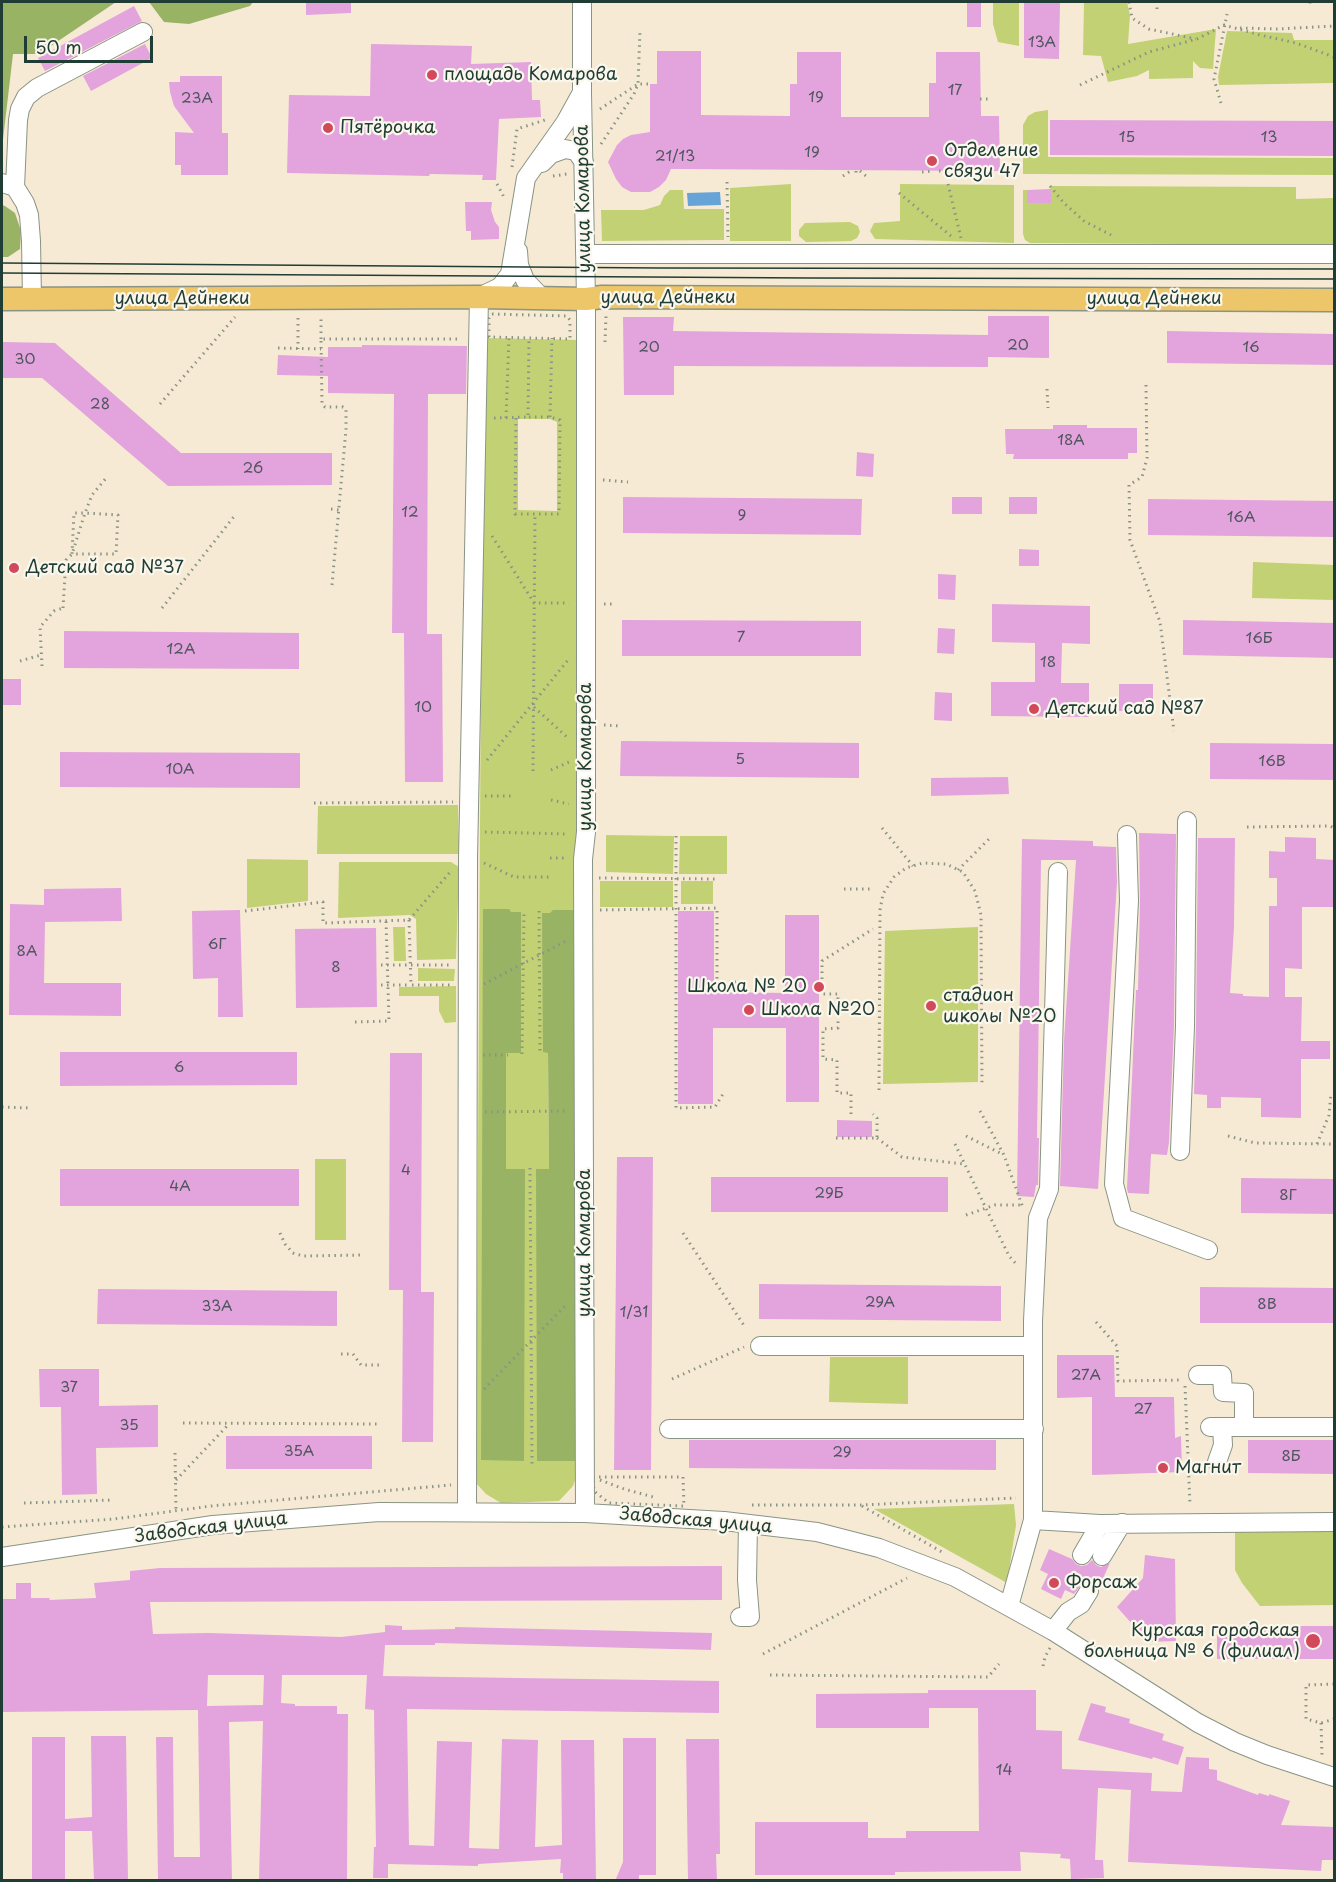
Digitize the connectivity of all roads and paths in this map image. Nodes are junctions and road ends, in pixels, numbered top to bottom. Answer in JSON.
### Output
{"nodes":[{"id":1,"x":582,"y":2,"type":"edge"},
{"id":2,"x":1129,"y":2,"type":"edge"},
{"id":3,"x":1157,"y":2,"type":"edge"},
{"id":4,"x":1157,"y":9,"type":"dead end"},
{"id":5,"x":1227,"y":14,"type":"dead end"},
{"id":6,"x":1224,"y":25,"type":"junction"},
{"id":7,"x":1335,"y":26,"type":"edge"},
{"id":8,"x":1235,"y":28,"type":"junction"},
{"id":9,"x":640,"y":31,"type":"dead end"},
{"id":10,"x":143,"y":32,"type":"dead end"},
{"id":11,"x":1197,"y":39,"type":"junction"},
{"id":12,"x":1335,"y":57,"type":"edge"},
{"id":13,"x":638,"y":84,"type":"junction"},
{"id":14,"x":650,"y":84,"type":"dead end"},
{"id":15,"x":1080,"y":84,"type":"dead end"},
{"id":16,"x":582,"y":93,"type":"junction"},
{"id":17,"x":980,"y":99,"type":"dead end"},
{"id":18,"x":988,"y":99,"type":"dead end"},
{"id":19,"x":1221,"y":103,"type":"dead end"},
{"id":20,"x":596,"y":112,"type":"dead end"},
{"id":21,"x":547,"y":119,"type":"dead end"},
{"id":22,"x":591,"y":156,"type":"junction"},
{"id":23,"x":511,"y":169,"type":"dead end"},
{"id":24,"x":856,"y":170,"type":"junction"},
{"id":25,"x":922,"y":172,"type":"dead end"},
{"id":26,"x":952,"y":172,"type":"dead end"},
{"id":27,"x":936,"y":173,"type":"junction"},
{"id":28,"x":843,"y":176,"type":"dead end"},
{"id":29,"x":866,"y":176,"type":"dead end"},
{"id":30,"x":927,"y":176,"type":"dead end"},
{"id":31,"x":856,"y":177,"type":"dead end"},
{"id":32,"x":947,"y":177,"type":"dead end"},
{"id":33,"x":727,"y":182,"type":"dead end"},
{"id":34,"x":948,"y":184,"type":"dead end"},
{"id":35,"x":8,"y":185,"type":"edge"},
{"id":36,"x":1050,"y":186,"type":"dead end"},
{"id":37,"x":516,"y":189,"type":"junction"},
{"id":38,"x":900,"y":193,"type":"dead end"},
{"id":39,"x":507,"y":201,"type":"dead end"},
{"id":40,"x":518,"y":225,"type":"junction"},
{"id":41,"x":1113,"y":237,"type":"dead end"},
{"id":42,"x":585,"y":254,"type":"junction"},
{"id":43,"x":1335,"y":254,"type":"edge"},
{"id":44,"x":729,"y":255,"type":"junction"},
{"id":45,"x":479,"y":297,"type":"junction"},
{"id":46,"x":542,"y":298,"type":"junction"},
{"id":47,"x":2,"y":299,"type":"edge"},
{"id":48,"x":32,"y":299,"type":"junction"},
{"id":49,"x":586,"y":299,"type":"junction"},
{"id":50,"x":1335,"y":300,"type":"edge"},
{"id":51,"x":606,"y":312,"type":"dead end"},
{"id":52,"x":226,"y":314,"type":"dead end"},
{"id":53,"x":298,"y":315,"type":"dead end"},
{"id":54,"x":321,"y":315,"type":"dead end"},
{"id":55,"x":509,"y":338,"type":"junction"},
{"id":56,"x":529,"y":338,"type":"junction"},
{"id":57,"x":552,"y":338,"type":"junction"},
{"id":58,"x":321,"y":339,"type":"junction"},
{"id":59,"x":463,"y":339,"type":"dead end"},
{"id":60,"x":605,"y":346,"type":"dead end"},
{"id":61,"x":278,"y":348,"type":"dead end"},
{"id":62,"x":298,"y":349,"type":"junction"},
{"id":63,"x":321,"y":349,"type":"junction"},
{"id":64,"x":1146,"y":386,"type":"dead end"},
{"id":65,"x":1047,"y":389,"type":"dead end"},
{"id":66,"x":160,"y":404,"type":"dead end"},
{"id":67,"x":1048,"y":408,"type":"dead end"},
{"id":68,"x":516,"y":417,"type":"junction"},
{"id":69,"x":528,"y":417,"type":"junction"},
{"id":70,"x":550,"y":417,"type":"junction"},
{"id":71,"x":486,"y":418,"type":"dead end"},
{"id":72,"x":506,"y":418,"type":"junction"},
{"id":73,"x":603,"y":469,"type":"dead end"},
{"id":74,"x":107,"y":477,"type":"dead end"},
{"id":75,"x":628,"y":482,"type":"dead end"},
{"id":76,"x":331,"y":509,"type":"dead end"},
{"id":77,"x":339,"y":510,"type":"junction"},
{"id":78,"x":85,"y":513,"type":"junction"},
{"id":79,"x":236,"y":514,"type":"dead end"},
{"id":80,"x":535,"y":514,"type":"junction"},
{"id":81,"x":491,"y":534,"type":"dead end"},
{"id":82,"x":72,"y":554,"type":"junction"},
{"id":83,"x":332,"y":585,"type":"dead end"},
{"id":84,"x":534,"y":603,"type":"junction"},
{"id":85,"x":573,"y":603,"type":"dead end"},
{"id":86,"x":600,"y":604,"type":"dead end"},
{"id":87,"x":614,"y":604,"type":"dead end"},
{"id":88,"x":162,"y":608,"type":"dead end"},
{"id":89,"x":41,"y":655,"type":"junction"},
{"id":90,"x":569,"y":659,"type":"dead end"},
{"id":91,"x":20,"y":661,"type":"dead end"},
{"id":92,"x":42,"y":666,"type":"dead end"},
{"id":93,"x":534,"y":707,"type":"junction"},
{"id":94,"x":602,"y":725,"type":"dead end"},
{"id":95,"x":620,"y":726,"type":"dead end"},
{"id":96,"x":1174,"y":731,"type":"dead end"},
{"id":97,"x":574,"y":744,"type":"dead end"},
{"id":98,"x":481,"y":768,"type":"dead end"},
{"id":99,"x":533,"y":771,"type":"dead end"},
{"id":100,"x":480,"y":796,"type":"dead end"},
{"id":101,"x":515,"y":796,"type":"dead end"},
{"id":102,"x":463,"y":802,"type":"dead end"},
{"id":103,"x":314,"y":803,"type":"dead end"},
{"id":104,"x":1187,"y":821,"type":"dead end"},
{"id":105,"x":1247,"y":827,"type":"dead end"},
{"id":106,"x":882,"y":828,"type":"dead end"},
{"id":107,"x":1335,"y":828,"type":"edge"},
{"id":108,"x":480,"y":832,"type":"dead end"},
{"id":109,"x":572,"y":834,"type":"dead end"},
{"id":110,"x":1127,"y":835,"type":"dead end"},
{"id":111,"x":676,"y":836,"type":"dead end"},
{"id":112,"x":992,"y":836,"type":"dead end"},
{"id":113,"x":480,"y":861,"type":"dead end"},
{"id":114,"x":914,"y":866,"type":"junction"},
{"id":115,"x":454,"y":868,"type":"dead end"},
{"id":116,"x":958,"y":870,"type":"junction"},
{"id":117,"x":1058,"y":872,"type":"dead end"},
{"id":118,"x":550,"y":877,"type":"dead end"},
{"id":119,"x":592,"y":878,"type":"dead end"},
{"id":120,"x":676,"y":879,"type":"junction"},
{"id":121,"x":717,"y":879,"type":"dead end"},
{"id":122,"x":844,"y":889,"type":"dead end"},
{"id":123,"x":873,"y":890,"type":"dead end"},
{"id":124,"x":676,"y":909,"type":"junction"},
{"id":125,"x":524,"y":910,"type":"dead end"},
{"id":126,"x":592,"y":910,"type":"dead end"},
{"id":127,"x":245,"y":911,"type":"dead end"},
{"id":128,"x":539,"y":911,"type":"dead end"},
{"id":129,"x":409,"y":920,"type":"junction"},
{"id":130,"x":386,"y":921,"type":"junction"},
{"id":131,"x":873,"y":929,"type":"dead end"},
{"id":132,"x":584,"y":931,"type":"junction"},
{"id":133,"x":539,"y":955,"type":"junction"},
{"id":134,"x":523,"y":963,"type":"junction"},
{"id":135,"x":381,"y":965,"type":"dead end"},
{"id":136,"x":388,"y":965,"type":"junction"},
{"id":137,"x":410,"y":965,"type":"junction"},
{"id":138,"x":460,"y":965,"type":"dead end"},
{"id":139,"x":735,"y":982,"type":"dead end"},
{"id":140,"x":460,"y":984,"type":"dead end"},
{"id":141,"x":381,"y":985,"type":"dead end"},
{"id":142,"x":388,"y":985,"type":"junction"},
{"id":143,"x":411,"y":985,"type":"junction"},
{"id":144,"x":477,"y":988,"type":"dead end"},
{"id":145,"x":355,"y":1022,"type":"dead end"},
{"id":146,"x":522,"y":1054,"type":"dead end"},
{"id":147,"x":540,"y":1054,"type":"dead end"},
{"id":148,"x":508,"y":1055,"type":"dead end"},
{"id":149,"x":477,"y":1056,"type":"dead end"},
{"id":150,"x":982,"y":1085,"type":"dead end"},
{"id":151,"x":879,"y":1090,"type":"dead end"},
{"id":152,"x":1331,"y":1093,"type":"dead end"},
{"id":153,"x":723,"y":1094,"type":"dead end"},
{"id":154,"x":2,"y":1107,"type":"edge"},
{"id":155,"x":30,"y":1108,"type":"dead end"},
{"id":156,"x":585,"y":1110,"type":"junction"},
{"id":157,"x":980,"y":1111,"type":"dead end"},
{"id":158,"x":478,"y":1112,"type":"dead end"},
{"id":159,"x":851,"y":1114,"type":"dead end"},
{"id":160,"x":873,"y":1114,"type":"dead end"},
{"id":161,"x":966,"y":1136,"type":"dead end"},
{"id":162,"x":1228,"y":1136,"type":"dead end"},
{"id":163,"x":836,"y":1138,"type":"dead end"},
{"id":164,"x":877,"y":1138,"type":"junction"},
{"id":165,"x":955,"y":1144,"type":"dead end"},
{"id":166,"x":1317,"y":1144,"type":"junction"},
{"id":167,"x":1335,"y":1144,"type":"edge"},
{"id":168,"x":1180,"y":1152,"type":"dead end"},
{"id":169,"x":1004,"y":1155,"type":"junction"},
{"id":170,"x":964,"y":1164,"type":"junction"},
{"id":171,"x":530,"y":1168,"type":"dead end"},
{"id":172,"x":1022,"y":1205,"type":"junction"},
{"id":173,"x":1031,"y":1205,"type":"dead end"},
{"id":174,"x":966,"y":1215,"type":"dead end"},
{"id":175,"x":279,"y":1233,"type":"dead end"},
{"id":176,"x":683,"y":1233,"type":"dead end"},
{"id":177,"x":1038,"y":1235,"type":"junction"},
{"id":178,"x":1208,"y":1250,"type":"dead end"},
{"id":179,"x":364,"y":1255,"type":"dead end"},
{"id":180,"x":1024,"y":1272,"type":"dead end"},
{"id":181,"x":575,"y":1297,"type":"dead end"},
{"id":182,"x":1096,"y":1322,"type":"dead end"},
{"id":183,"x":745,"y":1327,"type":"dead end"},
{"id":184,"x":753,"y":1346,"type":"joint"},
{"id":185,"x":1033,"y":1346,"type":"junction"},
{"id":186,"x":341,"y":1354,"type":"dead end"},
{"id":187,"x":379,"y":1365,"type":"dead end"},
{"id":188,"x":1198,"y":1375,"type":"dead end"},
{"id":189,"x":672,"y":1379,"type":"dead end"},
{"id":190,"x":466,"y":1408,"type":"junction"},
{"id":191,"x":183,"y":1423,"type":"dead end"},
{"id":192,"x":228,"y":1424,"type":"junction"},
{"id":193,"x":378,"y":1424,"type":"dead end"},
{"id":194,"x":1244,"y":1427,"type":"junction"},
{"id":195,"x":1335,"y":1427,"type":"edge"},
{"id":196,"x":669,"y":1429,"type":"dead end"},
{"id":197,"x":1034,"y":1429,"type":"junction"},
{"id":198,"x":175,"y":1453,"type":"dead end"},
{"id":199,"x":1217,"y":1462,"type":"dead end"},
{"id":200,"x":531,"y":1464,"type":"dead end"},
{"id":201,"x":683,"y":1477,"type":"joint"},
{"id":202,"x":176,"y":1480,"type":"junction"},
{"id":203,"x":1016,"y":1498,"type":"dead end"},
{"id":204,"x":113,"y":1500,"type":"dead end"},
{"id":205,"x":24,"y":1503,"type":"dead end"},
{"id":206,"x":743,"y":1505,"type":"dead end"},
{"id":207,"x":176,"y":1510,"type":"dead end"},
{"id":208,"x":1190,"y":1510,"type":"dead end"},
{"id":209,"x":467,"y":1512,"type":"junction"},
{"id":210,"x":585,"y":1513,"type":"junction"},
{"id":211,"x":1033,"y":1520,"type":"junction"},
{"id":212,"x":1335,"y":1522,"type":"edge"},
{"id":213,"x":1122,"y":1523,"type":"junction"},
{"id":214,"x":748,"y":1524,"type":"junction"},
{"id":215,"x":1100,"y":1524,"type":"junction"},
{"id":216,"x":1082,"y":1556,"type":"dead end"},
{"id":217,"x":1102,"y":1556,"type":"dead end"},
{"id":218,"x":2,"y":1557,"type":"edge"},
{"id":219,"x":930,"y":1566,"type":"junction"},
{"id":220,"x":1080,"y":1592,"type":"dead end"},
{"id":221,"x":1010,"y":1606,"type":"junction"},
{"id":222,"x":740,"y":1617,"type":"dead end"},
{"id":223,"x":1053,"y":1631,"type":"junction"},
{"id":224,"x":763,"y":1654,"type":"dead end"},
{"id":225,"x":999,"y":1664,"type":"dead end"},
{"id":226,"x":770,"y":1675,"type":"dead end"},
{"id":227,"x":1335,"y":1684,"type":"edge"},
{"id":228,"x":1335,"y":1719,"type":"edge"},
{"id":229,"x":1321,"y":1724,"type":"junction"},
{"id":230,"x":1322,"y":1756,"type":"dead end"},
{"id":231,"x":1335,"y":1777,"type":"edge"}],
"edges":[{"from":1,"to":16,"type":"street","name":"улица Комарова"},
{"from":2,"to":11,"type":"path"},
{"from":3,"to":4,"type":"path"},
{"from":5,"to":6,"type":"path"},
{"from":6,"to":8,"type":"path"},
{"from":6,"to":11,"type":"path"},
{"from":6,"to":19,"type":"path"},
{"from":7,"to":8,"type":"path"},
{"from":8,"to":12,"type":"path"},
{"from":9,"to":13,"type":"path"},
{"from":10,"to":35,"type":"street"},
{"from":11,"to":15,"type":"path"},
{"from":13,"to":14,"type":"path"},
{"from":13,"to":20,"type":"path"},
{"from":13,"to":22,"type":"path"},
{"from":16,"to":22,"type":"street","name":"улица Комарова"},
{"from":16,"to":37,"type":"street"},
{"from":17,"to":18,"type":"path"},
{"from":21,"to":23,"type":"path"},
{"from":22,"to":37,"type":"street"},
{"from":22,"to":42,"type":"street","name":"улица Комарова"},
{"from":24,"to":28,"type":"path"},
{"from":24,"to":29,"type":"path"},
{"from":24,"to":31,"type":"path"},
{"from":25,"to":27,"type":"path"},
{"from":26,"to":27,"type":"path"},
{"from":27,"to":30,"type":"path"},
{"from":27,"to":32,"type":"path"},
{"from":33,"to":44,"type":"path"},
{"from":34,"to":38,"type":"path"},
{"from":35,"to":48,"type":"street"},
{"from":36,"to":41,"type":"path"},
{"from":37,"to":39,"type":"path"},
{"from":37,"to":40,"type":"street"},
{"from":40,"to":45,"type":"street"},
{"from":40,"to":46,"type":"street"},
{"from":42,"to":44,"type":"street"},
{"from":42,"to":49,"type":"street","name":"улица Комарова"},
{"from":43,"to":44,"type":"street"},
{"from":45,"to":46,"type":"main road","name":"улица Дейнеки"},
{"from":45,"to":48,"type":"main road","name":"улица Дейнеки"},
{"from":45,"to":190,"type":"street"},
{"from":46,"to":49,"type":"main road","name":"улица Дейнеки"},
{"from":47,"to":48,"type":"main road","name":"улица Дейнеки"},
{"from":49,"to":50,"type":"main road","name":"улица Дейнеки"},
{"from":49,"to":132,"type":"street","name":"улица Комарова"},
{"from":51,"to":60,"type":"path"},
{"from":52,"to":66,"type":"path"},
{"from":53,"to":62,"type":"path"},
{"from":54,"to":58,"type":"path"},
{"from":55,"to":56,"type":"path"},
{"from":55,"to":57,"type":"path"},
{"from":55,"to":72,"type":"path"},
{"from":56,"to":57,"type":"path"},
{"from":56,"to":69,"type":"path"},
{"from":57,"to":70,"type":"path"},
{"from":58,"to":59,"type":"path"},
{"from":58,"to":63,"type":"path"},
{"from":61,"to":62,"type":"path"},
{"from":62,"to":63,"type":"path"},
{"from":63,"to":77,"type":"path"},
{"from":64,"to":96,"type":"path"},
{"from":65,"to":67,"type":"path"},
{"from":68,"to":69,"type":"path"},
{"from":68,"to":72,"type":"path"},
{"from":68,"to":80,"type":"path"},
{"from":69,"to":70,"type":"path"},
{"from":70,"to":80,"type":"path"},
{"from":71,"to":72,"type":"path"},
{"from":73,"to":75,"type":"path"},
{"from":74,"to":78,"type":"path"},
{"from":76,"to":77,"type":"path"},
{"from":77,"to":83,"type":"path"},
{"from":78,"to":82,"type":"path"},
{"from":78,"to":82,"type":"path"},
{"from":78,"to":82,"type":"path"},
{"from":79,"to":88,"type":"path"},
{"from":80,"to":84,"type":"path"},
{"from":81,"to":84,"type":"path"},
{"from":82,"to":89,"type":"path"},
{"from":84,"to":85,"type":"path"},
{"from":84,"to":93,"type":"path"},
{"from":86,"to":87,"type":"path"},
{"from":89,"to":91,"type":"path"},
{"from":89,"to":92,"type":"path"},
{"from":90,"to":98,"type":"path"},
{"from":93,"to":97,"type":"path"},
{"from":93,"to":99,"type":"path"},
{"from":94,"to":95,"type":"path"},
{"from":100,"to":101,"type":"path"},
{"from":102,"to":103,"type":"path"},
{"from":104,"to":168,"type":"street"},
{"from":105,"to":107,"type":"path"},
{"from":106,"to":114,"type":"path"},
{"from":108,"to":109,"type":"path"},
{"from":110,"to":178,"type":"street"},
{"from":111,"to":120,"type":"path"},
{"from":112,"to":116,"type":"path"},
{"from":113,"to":118,"type":"path"},
{"from":114,"to":116,"type":"path"},
{"from":114,"to":151,"type":"path"},
{"from":115,"to":129,"type":"path"},
{"from":116,"to":150,"type":"path"},
{"from":117,"to":177,"type":"street"},
{"from":119,"to":120,"type":"path"},
{"from":120,"to":121,"type":"path"},
{"from":120,"to":124,"type":"path"},
{"from":122,"to":123,"type":"path"},
{"from":124,"to":126,"type":"path"},
{"from":124,"to":139,"type":"path"},
{"from":124,"to":153,"type":"path"},
{"from":125,"to":134,"type":"path"},
{"from":127,"to":130,"type":"path"},
{"from":128,"to":133,"type":"path"},
{"from":129,"to":130,"type":"path"},
{"from":129,"to":137,"type":"path"},
{"from":130,"to":136,"type":"path"},
{"from":131,"to":159,"type":"path"},
{"from":132,"to":133,"type":"path"},
{"from":132,"to":156,"type":"street","name":"улица Комарова"},
{"from":133,"to":134,"type":"path"},
{"from":133,"to":147,"type":"path"},
{"from":134,"to":144,"type":"path"},
{"from":134,"to":146,"type":"path"},
{"from":135,"to":136,"type":"path"},
{"from":136,"to":137,"type":"path"},
{"from":136,"to":142,"type":"path"},
{"from":137,"to":138,"type":"path"},
{"from":137,"to":143,"type":"path"},
{"from":140,"to":143,"type":"path"},
{"from":141,"to":142,"type":"path"},
{"from":142,"to":143,"type":"path"},
{"from":142,"to":145,"type":"path"},
{"from":148,"to":149,"type":"path"},
{"from":152,"to":166,"type":"path"},
{"from":154,"to":155,"type":"path"},
{"from":156,"to":158,"type":"path"},
{"from":156,"to":210,"type":"street","name":"улица Комарова"},
{"from":157,"to":169,"type":"path"},
{"from":160,"to":164,"type":"path"},
{"from":161,"to":169,"type":"path"},
{"from":162,"to":166,"type":"path"},
{"from":163,"to":164,"type":"path"},
{"from":164,"to":170,"type":"path"},
{"from":165,"to":170,"type":"path"},
{"from":166,"to":167,"type":"path"},
{"from":169,"to":172,"type":"path"},
{"from":170,"to":180,"type":"path"},
{"from":171,"to":200,"type":"path"},
{"from":172,"to":173,"type":"path"},
{"from":172,"to":174,"type":"path"},
{"from":172,"to":177,"type":"path"},
{"from":175,"to":179,"type":"path"},
{"from":176,"to":183,"type":"path"},
{"from":177,"to":185,"type":"street"},
{"from":181,"to":190,"type":"path"},
{"from":182,"to":208,"type":"path"},
{"from":184,"to":185,"type":"street"},
{"from":184,"to":189,"type":"path"},
{"from":185,"to":197,"type":"street"},
{"from":186,"to":187,"type":"path"},
{"from":188,"to":194,"type":"street"},
{"from":190,"to":209,"type":"street"},
{"from":191,"to":192,"type":"path"},
{"from":192,"to":193,"type":"path"},
{"from":192,"to":202,"type":"path"},
{"from":194,"to":195,"type":"street"},
{"from":194,"to":199,"type":"street"},
{"from":196,"to":197,"type":"street"},
{"from":197,"to":211,"type":"street"},
{"from":198,"to":202,"type":"path"},
{"from":201,"to":201,"type":"path"},
{"from":202,"to":207,"type":"path"},
{"from":203,"to":206,"type":"path"},
{"from":204,"to":205,"type":"path"},
{"from":209,"to":210,"type":"street","name":"Заводская улица"},
{"from":209,"to":218,"type":"street","name":"Заводская улица"},
{"from":210,"to":214,"type":"street","name":"Заводская улица"},
{"from":211,"to":215,"type":"street"},
{"from":211,"to":221,"type":"street"},
{"from":212,"to":213,"type":"street"},
{"from":213,"to":215,"type":"street"},
{"from":213,"to":217,"type":"street"},
{"from":214,"to":219,"type":"street","name":"Заводская улица"},
{"from":214,"to":222,"type":"street"},
{"from":215,"to":216,"type":"street"},
{"from":219,"to":221,"type":"street","name":"Заводская улица"},
{"from":219,"to":224,"type":"path"},
{"from":220,"to":223,"type":"street"},
{"from":221,"to":223,"type":"street","name":"Заводская улица"},
{"from":223,"to":231,"type":"street","name":"Заводская улица"},
{"from":225,"to":226,"type":"path"},
{"from":227,"to":229,"type":"path"},
{"from":228,"to":229,"type":"path"},
{"from":229,"to":230,"type":"path"}]}
